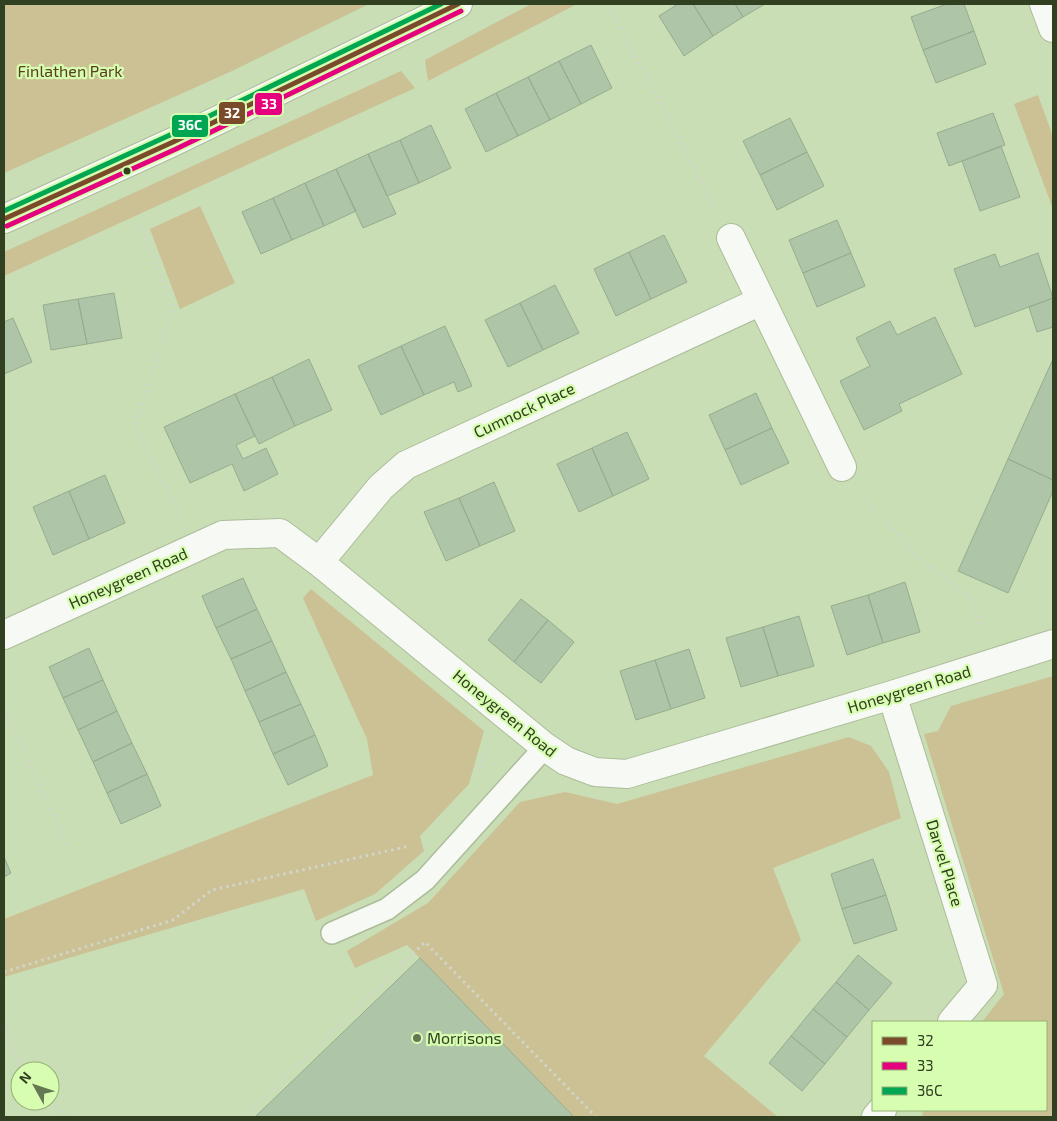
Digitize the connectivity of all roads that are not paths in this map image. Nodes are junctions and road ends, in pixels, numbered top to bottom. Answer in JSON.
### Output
{"nodes":[{"id":1,"x":458,"y":4,"type":"edge"},
{"id":2,"x":1044,"y":4,"type":"edge"},
{"id":3,"x":1053,"y":28,"type":"edge"},
{"id":4,"x":4,"y":219,"type":"edge"},
{"id":5,"x":731,"y":238,"type":"road end"},
{"id":6,"x":761,"y":300,"type":"junction"},
{"id":7,"x":842,"y":467,"type":"road end"},
{"id":8,"x":320,"y":562,"type":"junction"},
{"id":9,"x":4,"y":635,"type":"edge"},
{"id":10,"x":1053,"y":644,"type":"edge"},
{"id":11,"x":892,"y":695,"type":"junction"},
{"id":12,"x":545,"y":747,"type":"junction"},
{"id":13,"x":332,"y":933,"type":"dead end"},
{"id":14,"x":953,"y":1021,"type":"edge"}],
"edges":[{"from":1,"to":4,"type":"street"},
{"from":2,"to":3,"type":"street"},
{"from":5,"to":6,"type":"street"},
{"from":6,"to":7,"type":"street"},
{"from":6,"to":8,"type":"street","name":"Cumnock Place"},
{"from":8,"to":9,"type":"street","name":"Honeygreen Road"},
{"from":8,"to":12,"type":"street","name":"Honeygreen Road"},
{"from":10,"to":11,"type":"street","name":"Honeygreen Road"},
{"from":11,"to":12,"type":"street","name":"Honeygreen Road"},
{"from":11,"to":14,"type":"street","name":"Darvel Place"},
{"from":12,"to":13,"type":"lane"}]}
